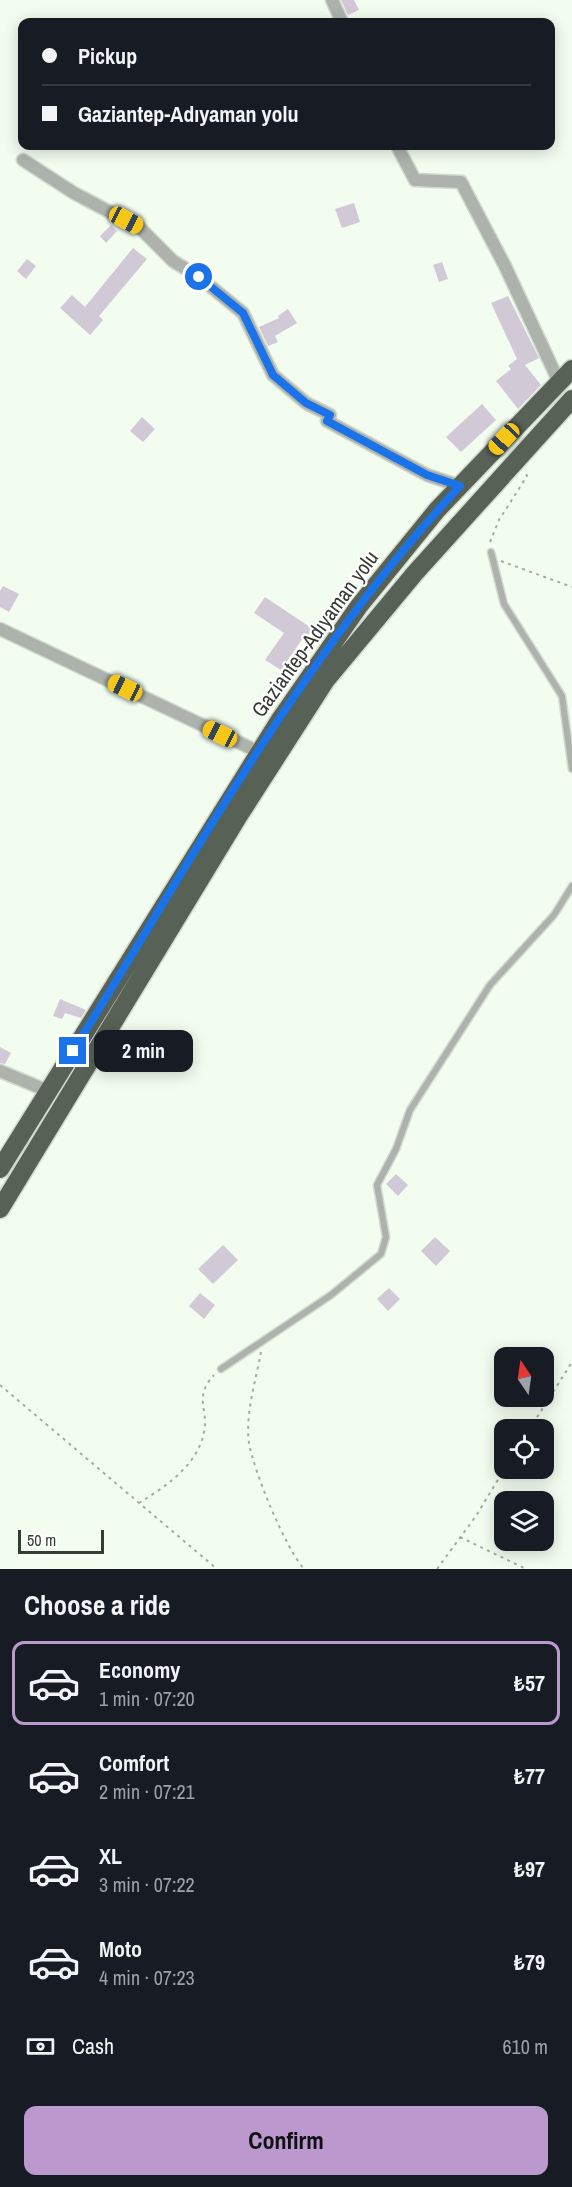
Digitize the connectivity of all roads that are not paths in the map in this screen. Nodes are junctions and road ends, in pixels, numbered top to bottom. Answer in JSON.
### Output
{"nodes":[{"id":1,"x":332,"y":0,"type":"edge"},
{"id":2,"x":340,"y":18,"type":"edge"},
{"id":3,"x":399,"y":150,"type":"edge"},
{"id":4,"x":22,"y":160,"type":"dead end"},
{"id":5,"x":565,"y":375,"type":"edge"},
{"id":6,"x":572,"y":399,"type":"edge"},
{"id":7,"x":460,"y":486,"type":"junction"},
{"id":8,"x":491,"y":552,"type":"road end"},
{"id":9,"x":0,"y":629,"type":"edge"},
{"id":10,"x":259,"y":752,"type":"junction"},
{"id":11,"x":572,"y":768,"type":"edge"},
{"id":12,"x":572,"y":886,"type":"edge"},
{"id":13,"x":0,"y":1071,"type":"edge"},
{"id":14,"x":48,"y":1091,"type":"junction"},
{"id":15,"x":0,"y":1169,"type":"edge"},
{"id":16,"x":0,"y":1209,"type":"edge"},
{"id":17,"x":221,"y":1369,"type":"road end"}],
"edges":[{"from":1,"to":2,"type":"street"},
{"from":3,"to":5,"type":"street"},
{"from":4,"to":7,"type":"street"},
{"from":5,"to":7,"type":"highway","name":"Gaziantep-Adıyaman yolu"},
{"from":6,"to":16,"type":"highway","name":"Gaziantep-Adıyaman yolu"},
{"from":7,"to":10,"type":"highway","name":"Gaziantep-Adıyaman yolu"},
{"from":8,"to":11,"type":"lane"},
{"from":9,"to":10,"type":"street"},
{"from":10,"to":14,"type":"highway","name":"Gaziantep-Adıyaman yolu"},
{"from":12,"to":17,"type":"lane"},
{"from":13,"to":14,"type":"street"},
{"from":14,"to":15,"type":"highway","name":"Gaziantep-Adıyaman yolu"}]}
